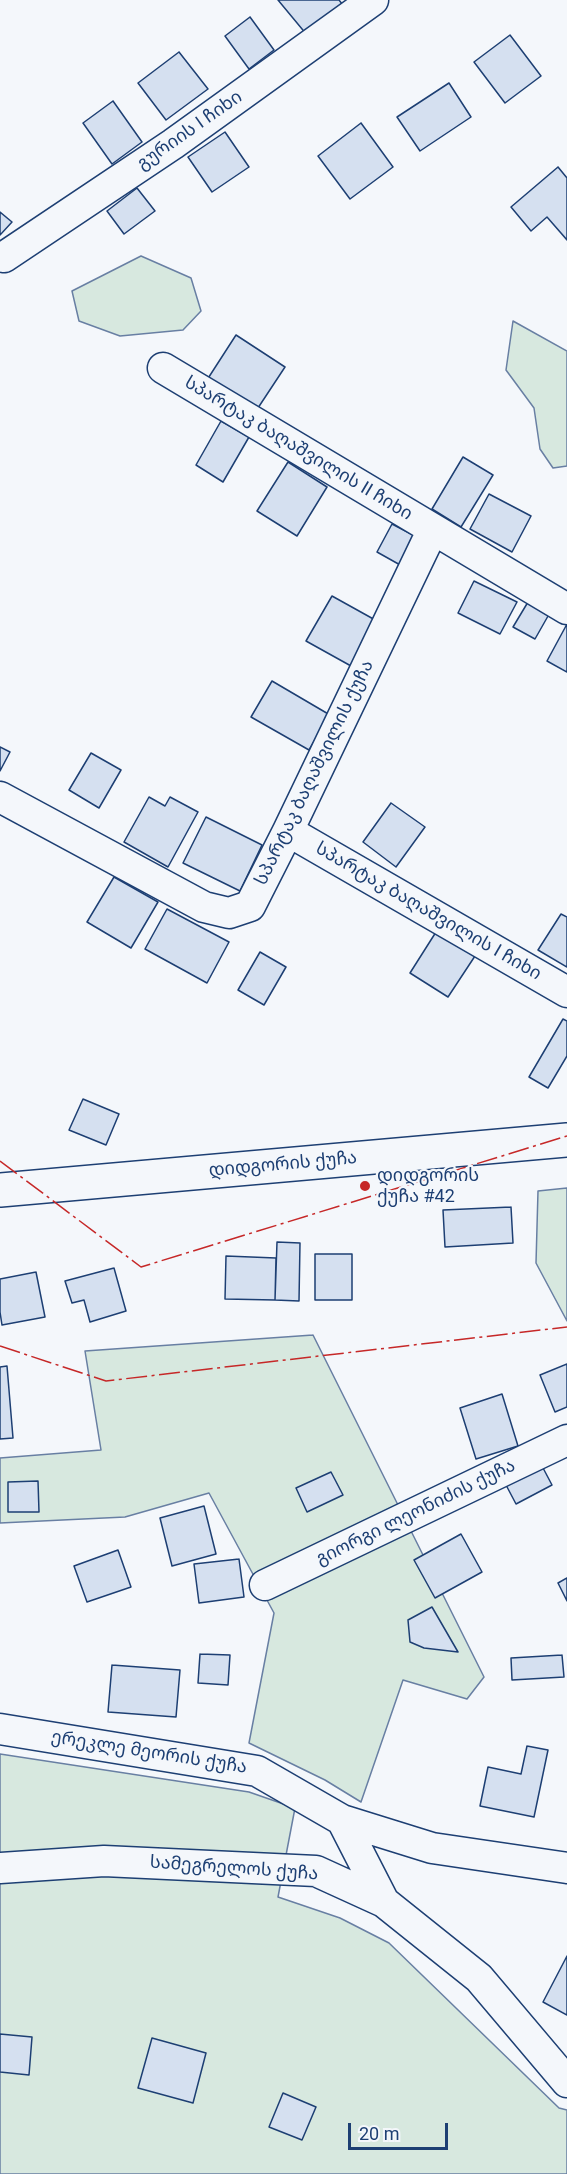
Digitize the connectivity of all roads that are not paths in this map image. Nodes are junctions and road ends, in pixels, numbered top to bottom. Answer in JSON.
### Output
{"nodes":[{"id":1,"x":373,"y":0,"type":"edge"},
{"id":2,"x":4,"y":257,"type":"dead end"},
{"id":3,"x":163,"y":368,"type":"dead end"},
{"id":4,"x":433,"y":529,"type":"junction"},
{"id":5,"x":567,"y":609,"type":"edge"},
{"id":6,"x":0,"y":797,"type":"edge"},
{"id":7,"x":288,"y":831,"type":"junction"},
{"id":8,"x":567,"y":993,"type":"edge"},
{"id":9,"x":567,"y":1140,"type":"edge"},
{"id":10,"x":0,"y":1190,"type":"edge"},
{"id":11,"x":567,"y":1440,"type":"edge"},
{"id":12,"x":265,"y":1585,"type":"dead end"},
{"id":13,"x":0,"y":1729,"type":"edge"},
{"id":14,"x":342,"y":1820,"type":"junction"},
{"id":15,"x":0,"y":1868,"type":"edge"},
{"id":16,"x":567,"y":1868,"type":"edge"},
{"id":17,"x":384,"y":1902,"type":"junction"},
{"id":18,"x":567,"y":2082,"type":"edge"}],
"edges":[{"from":1,"to":2,"type":"street","name":"გურიის I ჩიხი"},
{"from":3,"to":4,"type":"street","name":"სპარტაკ ბაღაშვილის II ჩიხი"},
{"from":4,"to":5,"type":"street"},
{"from":4,"to":7,"type":"street","name":"სპარტაკ ბაღაშვილის ქუჩა"},
{"from":6,"to":7,"type":"street","name":"სპარტაკ ბაღაშვილის ქუჩა"},
{"from":7,"to":8,"type":"street","name":"სპარტაკ ბაღაშვილის I ჩიხი"},
{"from":9,"to":10,"type":"highway","name":"დიდგორის ქუჩა"},
{"from":11,"to":12,"type":"street","name":"გიორგი ლეონიძის ქუჩა"},
{"from":13,"to":14,"type":"street","name":"ერეკლე მეორის ქუჩა"},
{"from":14,"to":16,"type":"street","name":"ერეკლე მეორის ქუჩა"},
{"from":14,"to":17,"type":"street"},
{"from":15,"to":17,"type":"street","name":"სამეგრელოს ქუჩა"},
{"from":17,"to":18,"type":"street","name":"სამეგრელოს ქუჩა"}]}
